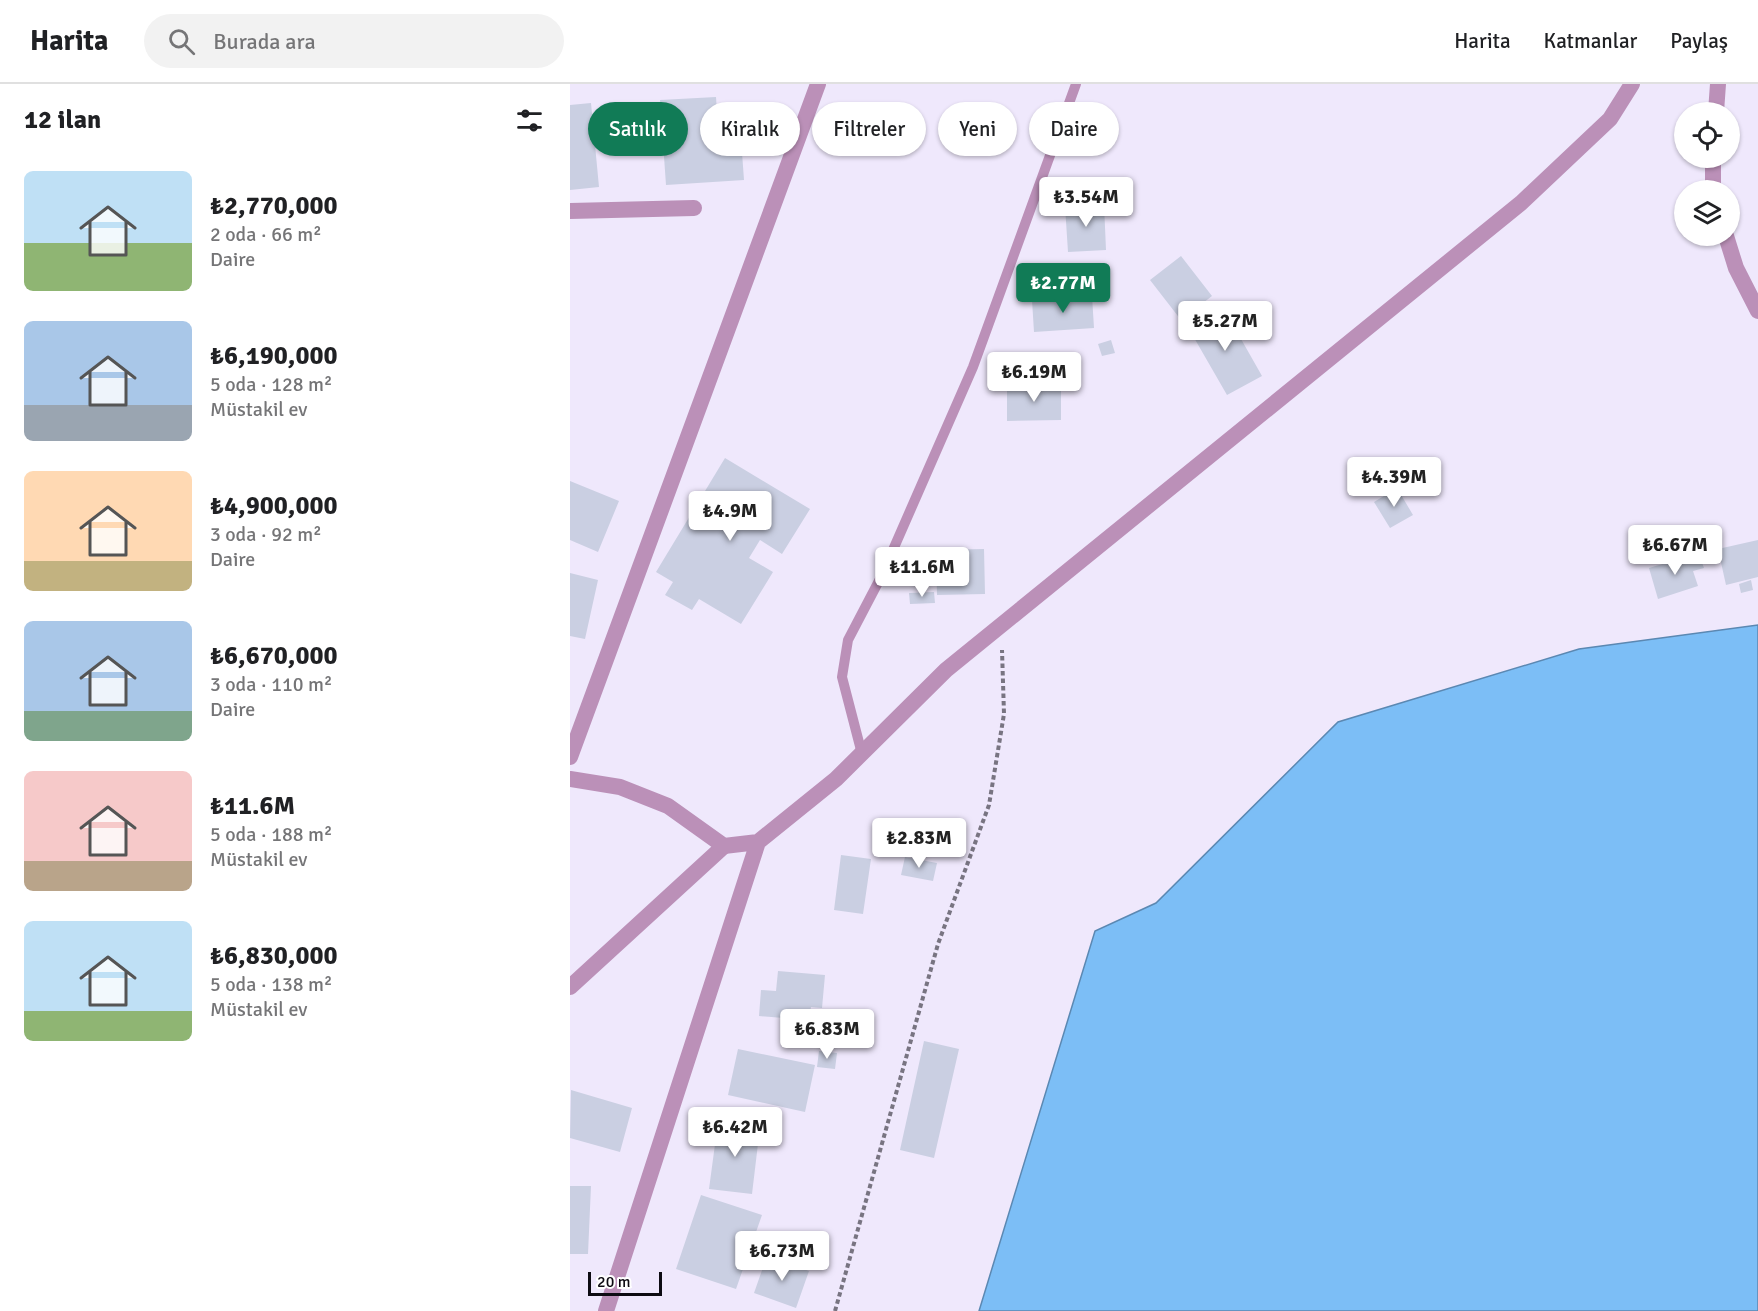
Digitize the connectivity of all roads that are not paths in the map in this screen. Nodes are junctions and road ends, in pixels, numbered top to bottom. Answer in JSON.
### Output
{"nodes":[{"id":1,"x":818,"y":84,"type":"edge"},
{"id":2,"x":1076,"y":84,"type":"edge"},
{"id":3,"x":1632,"y":84,"type":"edge"},
{"id":4,"x":1718,"y":84,"type":"edge"},
{"id":5,"x":1717,"y":102,"type":"edge"},
{"id":6,"x":694,"y":208,"type":"dead end"},
{"id":7,"x":570,"y":211,"type":"edge"},
{"id":8,"x":1729,"y":246,"type":"edge"},
{"id":9,"x":1758,"y":311,"type":"edge"},
{"id":10,"x":862,"y":754,"type":"junction"},
{"id":11,"x":570,"y":757,"type":"edge"},
{"id":12,"x":570,"y":779,"type":"edge"},
{"id":13,"x":758,"y":842,"type":"junction"},
{"id":14,"x":724,"y":846,"type":"junction"},
{"id":15,"x":570,"y":987,"type":"edge"},
{"id":16,"x":606,"y":1311,"type":"edge"}],
"edges":[{"from":1,"to":11,"type":"street"},
{"from":2,"to":10,"type":"lane"},
{"from":3,"to":10,"type":"street"},
{"from":4,"to":5,"type":"street"},
{"from":6,"to":7,"type":"street"},
{"from":8,"to":9,"type":"street"},
{"from":10,"to":13,"type":"street"},
{"from":12,"to":14,"type":"street"},
{"from":13,"to":14,"type":"street"},
{"from":13,"to":16,"type":"street"},
{"from":14,"to":15,"type":"street"}]}
